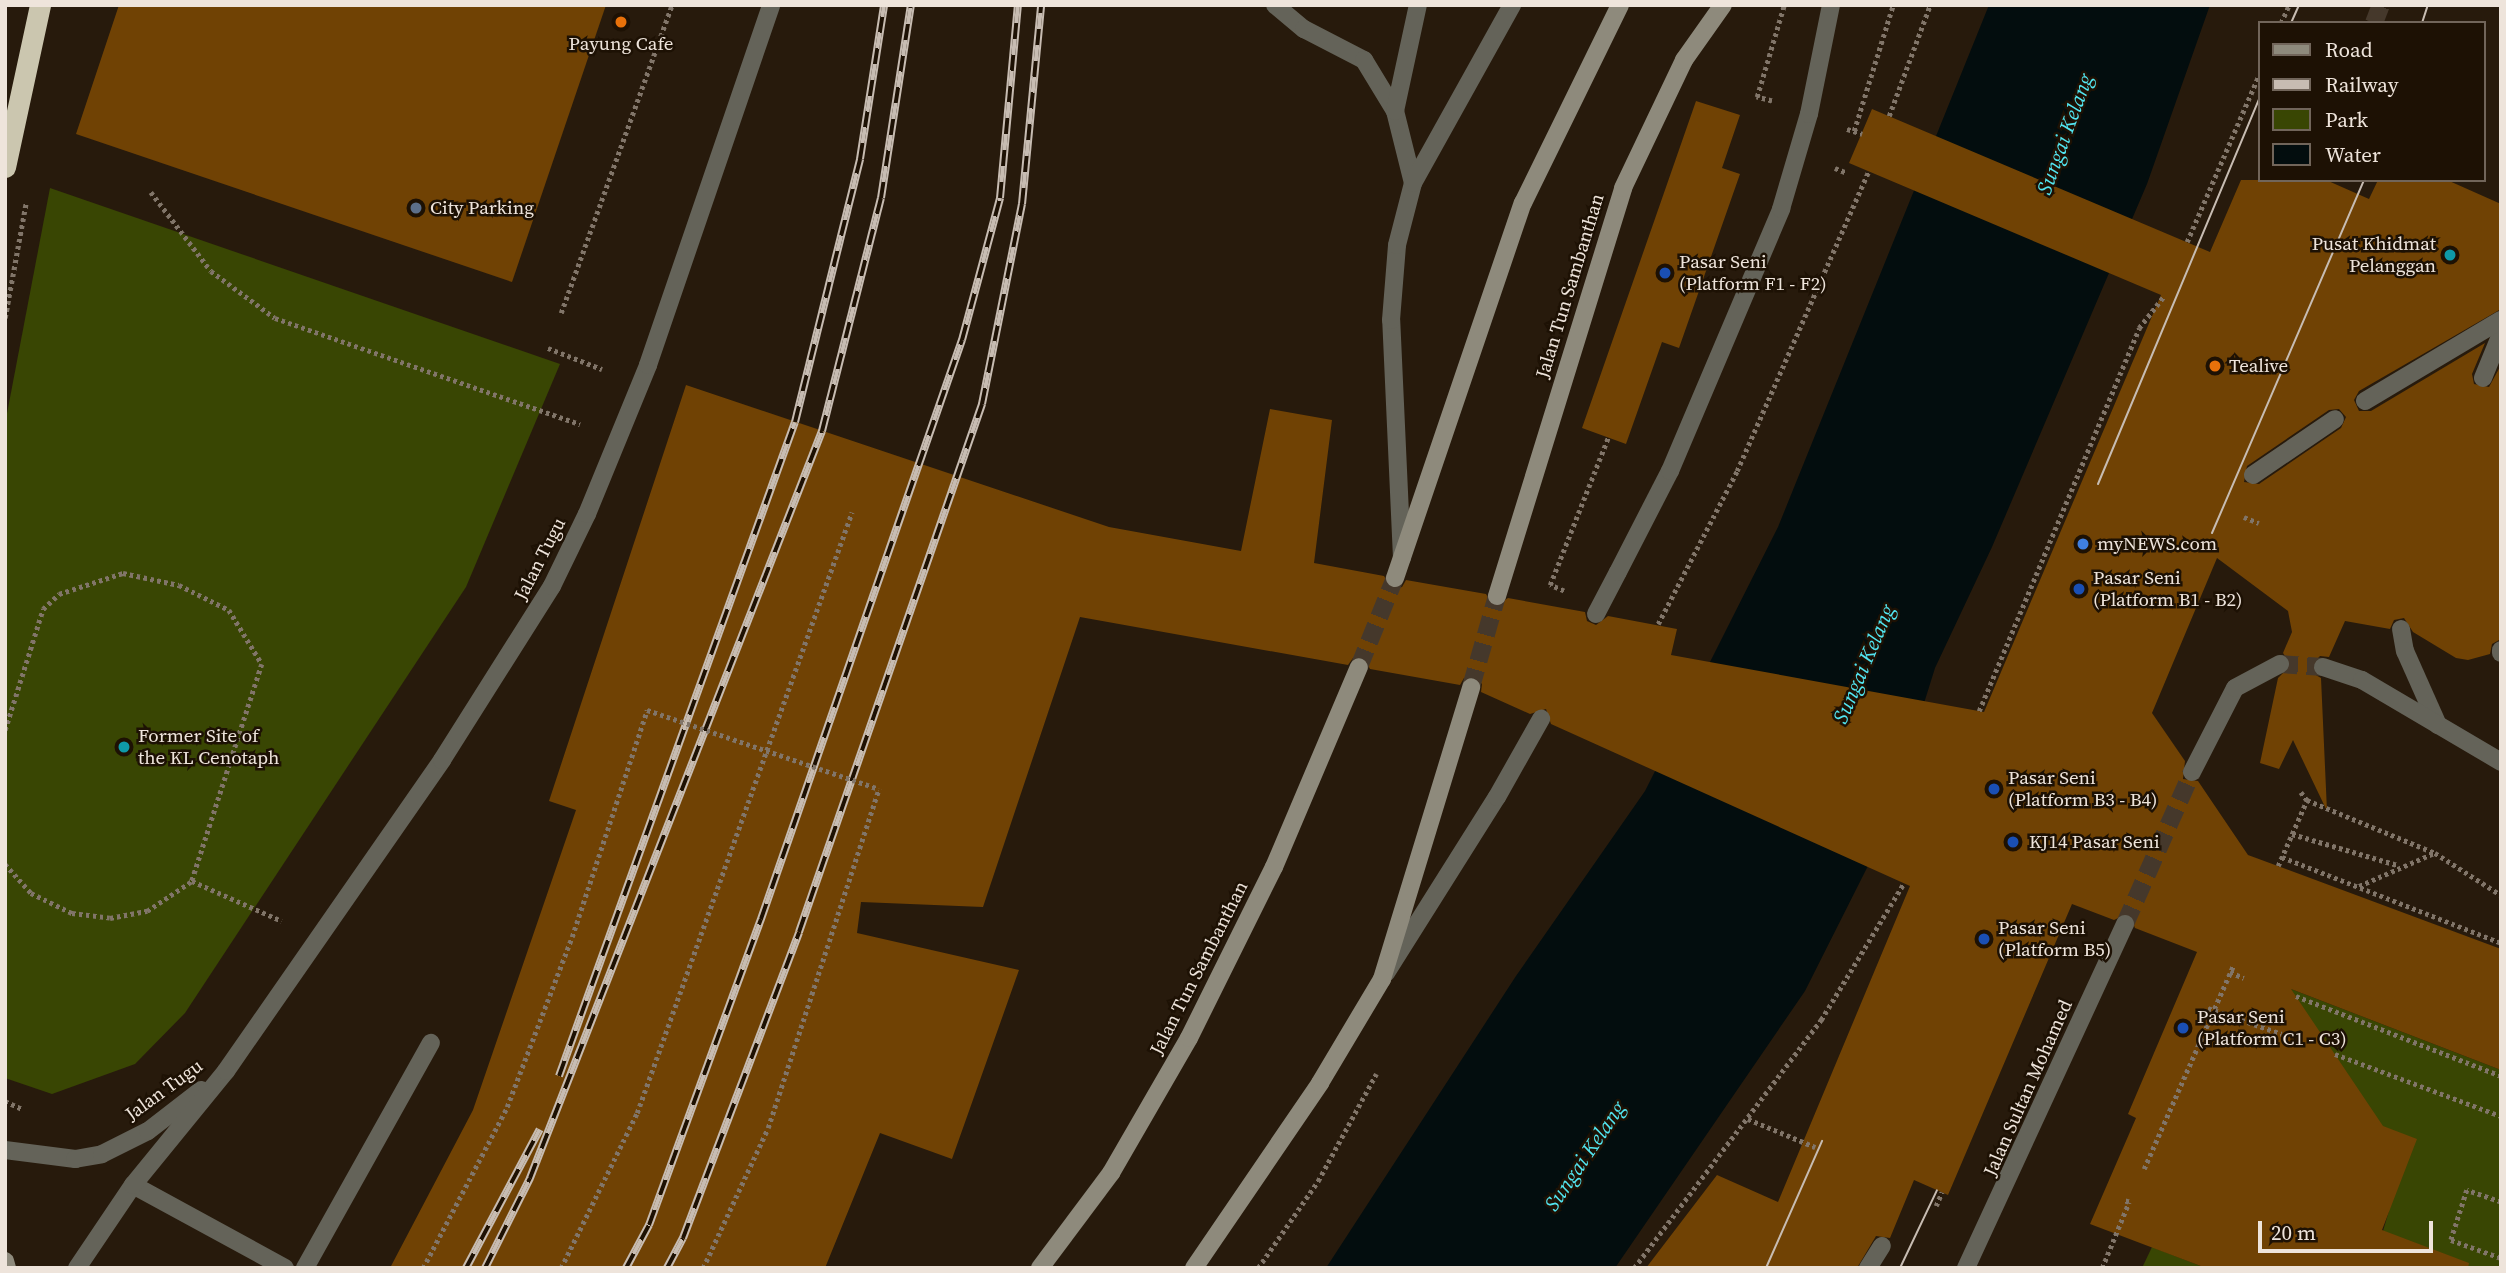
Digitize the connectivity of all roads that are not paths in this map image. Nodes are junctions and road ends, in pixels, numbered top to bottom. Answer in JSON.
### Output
{"nodes":[{"id":1,"x":40,"y":5,"type":"edge"},
{"id":2,"x":771,"y":5,"type":"edge"},
{"id":3,"x":1275,"y":5,"type":"edge"},
{"id":4,"x":1419,"y":5,"type":"edge"},
{"id":5,"x":1512,"y":5,"type":"edge"},
{"id":6,"x":1620,"y":5,"type":"edge"},
{"id":7,"x":1723,"y":5,"type":"edge"},
{"id":8,"x":1831,"y":5,"type":"edge"},
{"id":9,"x":1395,"y":111,"type":"junction"},
{"id":10,"x":5,"y":167,"type":"edge"},
{"id":11,"x":1413,"y":183,"type":"junction"},
{"id":12,"x":2501,"y":320,"type":"edge"},
{"id":13,"x":2501,"y":334,"type":"edge"},
{"id":14,"x":2483,"y":378,"type":"dead end"},
{"id":15,"x":2365,"y":401,"type":"dead end"},
{"id":16,"x":2335,"y":419,"type":"dead end"},
{"id":17,"x":2253,"y":475,"type":"dead end"},
{"id":18,"x":1402,"y":561,"type":"junction"},
{"id":19,"x":1395,"y":578,"type":"tunnel mouth"},
{"id":20,"x":1497,"y":596,"type":"tunnel mouth"},
{"id":21,"x":1598,"y":611,"type":"road end"},
{"id":22,"x":2401,"y":629,"type":"dead end"},
{"id":23,"x":2280,"y":664,"type":"tunnel mouth"},
{"id":24,"x":1359,"y":667,"type":"tunnel mouth"},
{"id":25,"x":2323,"y":667,"type":"tunnel mouth"},
{"id":26,"x":1471,"y":687,"type":"tunnel mouth"},
{"id":27,"x":1541,"y":719,"type":"dead end"},
{"id":28,"x":2438,"y":725,"type":"junction"},
{"id":29,"x":2501,"y":762,"type":"edge"},
{"id":30,"x":2192,"y":772,"type":"tunnel mouth"},
{"id":31,"x":2125,"y":924,"type":"tunnel mouth"},
{"id":32,"x":1382,"y":979,"type":"junction"},
{"id":33,"x":431,"y":1043,"type":"dead end"},
{"id":34,"x":226,"y":1071,"type":"junction"},
{"id":35,"x":5,"y":1150,"type":"edge"},
{"id":36,"x":132,"y":1185,"type":"junction"},
{"id":37,"x":1882,"y":1246,"type":"dead end"},
{"id":38,"x":5,"y":1261,"type":"edge"},
{"id":39,"x":6,"y":1268,"type":"edge"},
{"id":40,"x":77,"y":1268,"type":"edge"},
{"id":41,"x":285,"y":1268,"type":"edge"},
{"id":42,"x":305,"y":1268,"type":"edge"},
{"id":43,"x":1040,"y":1268,"type":"edge"},
{"id":44,"x":1194,"y":1268,"type":"edge"},
{"id":45,"x":1868,"y":1268,"type":"edge"},
{"id":46,"x":1966,"y":1268,"type":"edge"}],
"edges":[{"from":1,"to":10,"type":"highway"},
{"from":2,"to":34,"type":"street","name":"Jalan Tugu"},
{"from":3,"to":9,"type":"street"},
{"from":4,"to":9,"type":"street"},
{"from":5,"to":11,"type":"street"},
{"from":6,"to":18,"type":"main road"},
{"from":7,"to":20,"type":"main road","name":"Jalan Tun Sambanthan"},
{"from":8,"to":21,"type":"street","bridge":true},
{"from":9,"to":11,"type":"street"},
{"from":11,"to":18,"type":"street"},
{"from":12,"to":15,"type":"street"},
{"from":13,"to":14,"type":"street"},
{"from":16,"to":17,"type":"street"},
{"from":18,"to":19,"type":"main road"},
{"from":22,"to":28,"type":"street"},
{"from":23,"to":30,"type":"street"},
{"from":24,"to":43,"type":"main road","name":"Jalan Tun Sambanthan"},
{"from":25,"to":28,"type":"street"},
{"from":26,"to":32,"type":"main road"},
{"from":27,"to":32,"type":"street"},
{"from":28,"to":29,"type":"street"},
{"from":31,"to":46,"type":"street","name":"Jalan Sultan Mohamed"},
{"from":32,"to":44,"type":"main road"},
{"from":33,"to":42,"type":"street"},
{"from":34,"to":35,"type":"street","name":"Jalan Tugu"},
{"from":34,"to":36,"type":"street","name":"Jalan Tugu"},
{"from":36,"to":40,"type":"street","name":"Jalan Tugu"},
{"from":36,"to":41,"type":"street"},
{"from":37,"to":45,"type":"street"},
{"from":38,"to":39,"type":"main road"}]}
